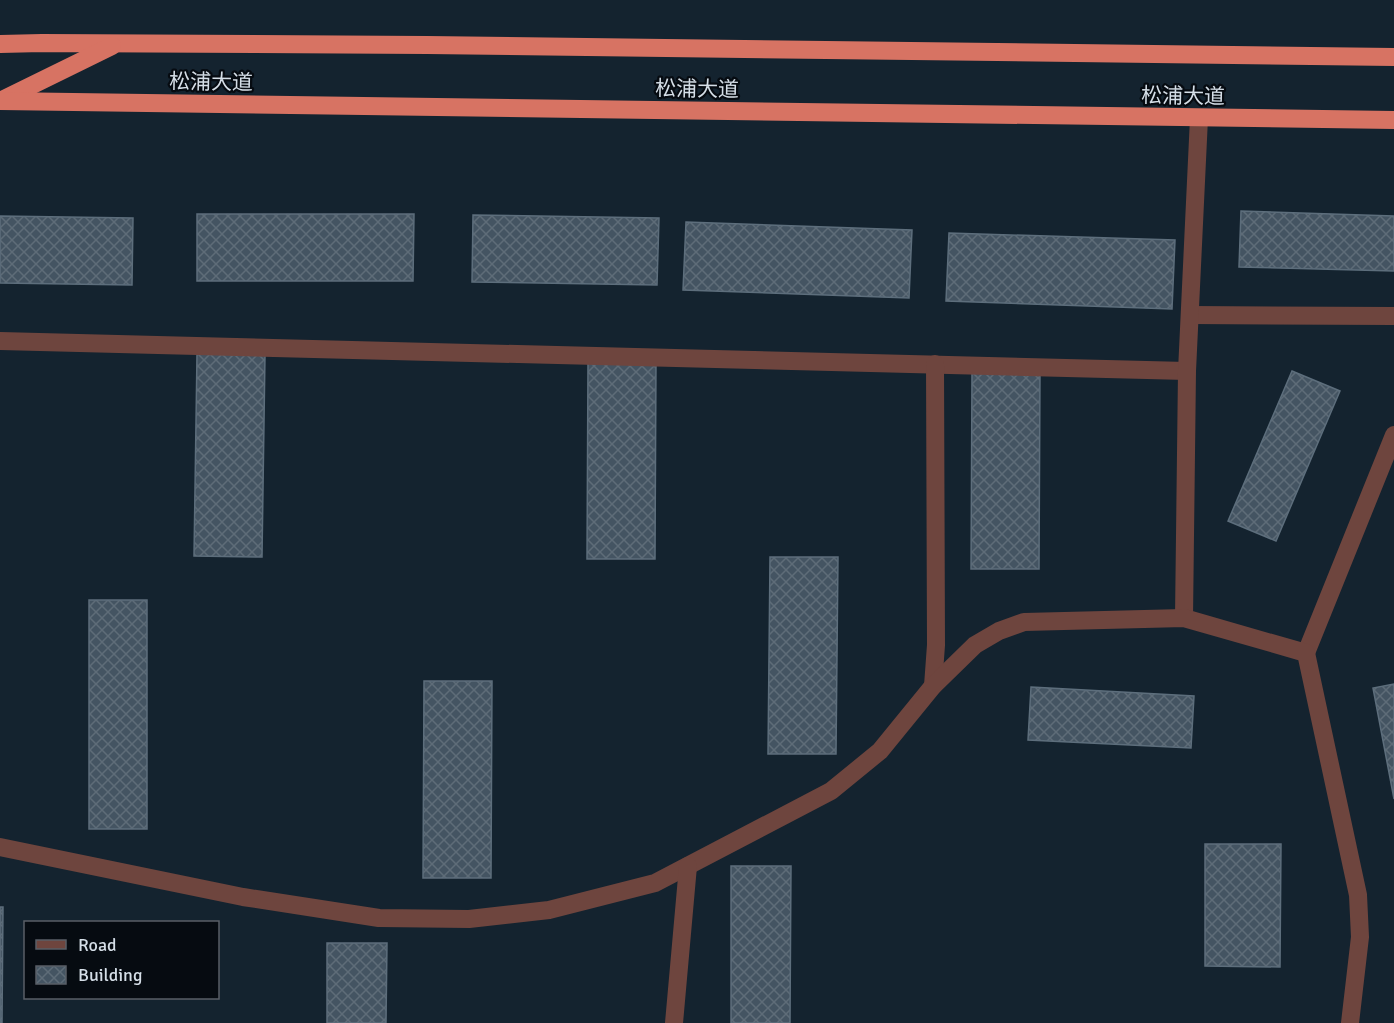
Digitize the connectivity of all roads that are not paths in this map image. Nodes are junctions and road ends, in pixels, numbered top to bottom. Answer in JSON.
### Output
{"nodes":[{"id":1,"x":0,"y":44,"type":"edge"},
{"id":2,"x":116,"y":44,"type":"junction"},
{"id":3,"x":1394,"y":57,"type":"edge"},
{"id":4,"x":0,"y":101,"type":"edge"},
{"id":5,"x":1199,"y":118,"type":"junction"},
{"id":6,"x":1394,"y":120,"type":"edge"},
{"id":7,"x":1190,"y":315,"type":"junction"},
{"id":8,"x":1394,"y":316,"type":"edge"},
{"id":9,"x":0,"y":341,"type":"edge"},
{"id":10,"x":935,"y":364,"type":"junction"},
{"id":11,"x":1187,"y":371,"type":"junction"},
{"id":12,"x":1394,"y":435,"type":"edge"},
{"id":13,"x":1184,"y":618,"type":"junction"},
{"id":14,"x":1306,"y":653,"type":"junction"},
{"id":15,"x":933,"y":686,"type":"junction"},
{"id":16,"x":0,"y":847,"type":"edge"},
{"id":17,"x":688,"y":866,"type":"junction"},
{"id":18,"x":674,"y":1023,"type":"edge"},
{"id":19,"x":1350,"y":1023,"type":"edge"}],
"edges":[{"from":1,"to":2,"type":"highway","name":"松浦大道"},
{"from":2,"to":3,"type":"highway","name":"松浦大道"},
{"from":2,"to":4,"type":"highway"},
{"from":4,"to":5,"type":"highway","name":"松浦大道"},
{"from":5,"to":6,"type":"highway","name":"松浦大道"},
{"from":5,"to":7,"type":"street"},
{"from":7,"to":8,"type":"street"},
{"from":7,"to":11,"type":"street"},
{"from":9,"to":10,"type":"street"},
{"from":10,"to":11,"type":"street"},
{"from":10,"to":15,"type":"street"},
{"from":11,"to":13,"type":"street"},
{"from":12,"to":14,"type":"street"},
{"from":13,"to":14,"type":"street"},
{"from":13,"to":15,"type":"street"},
{"from":14,"to":19,"type":"street"},
{"from":15,"to":17,"type":"street"},
{"from":16,"to":17,"type":"street"},
{"from":17,"to":18,"type":"street"}]}
